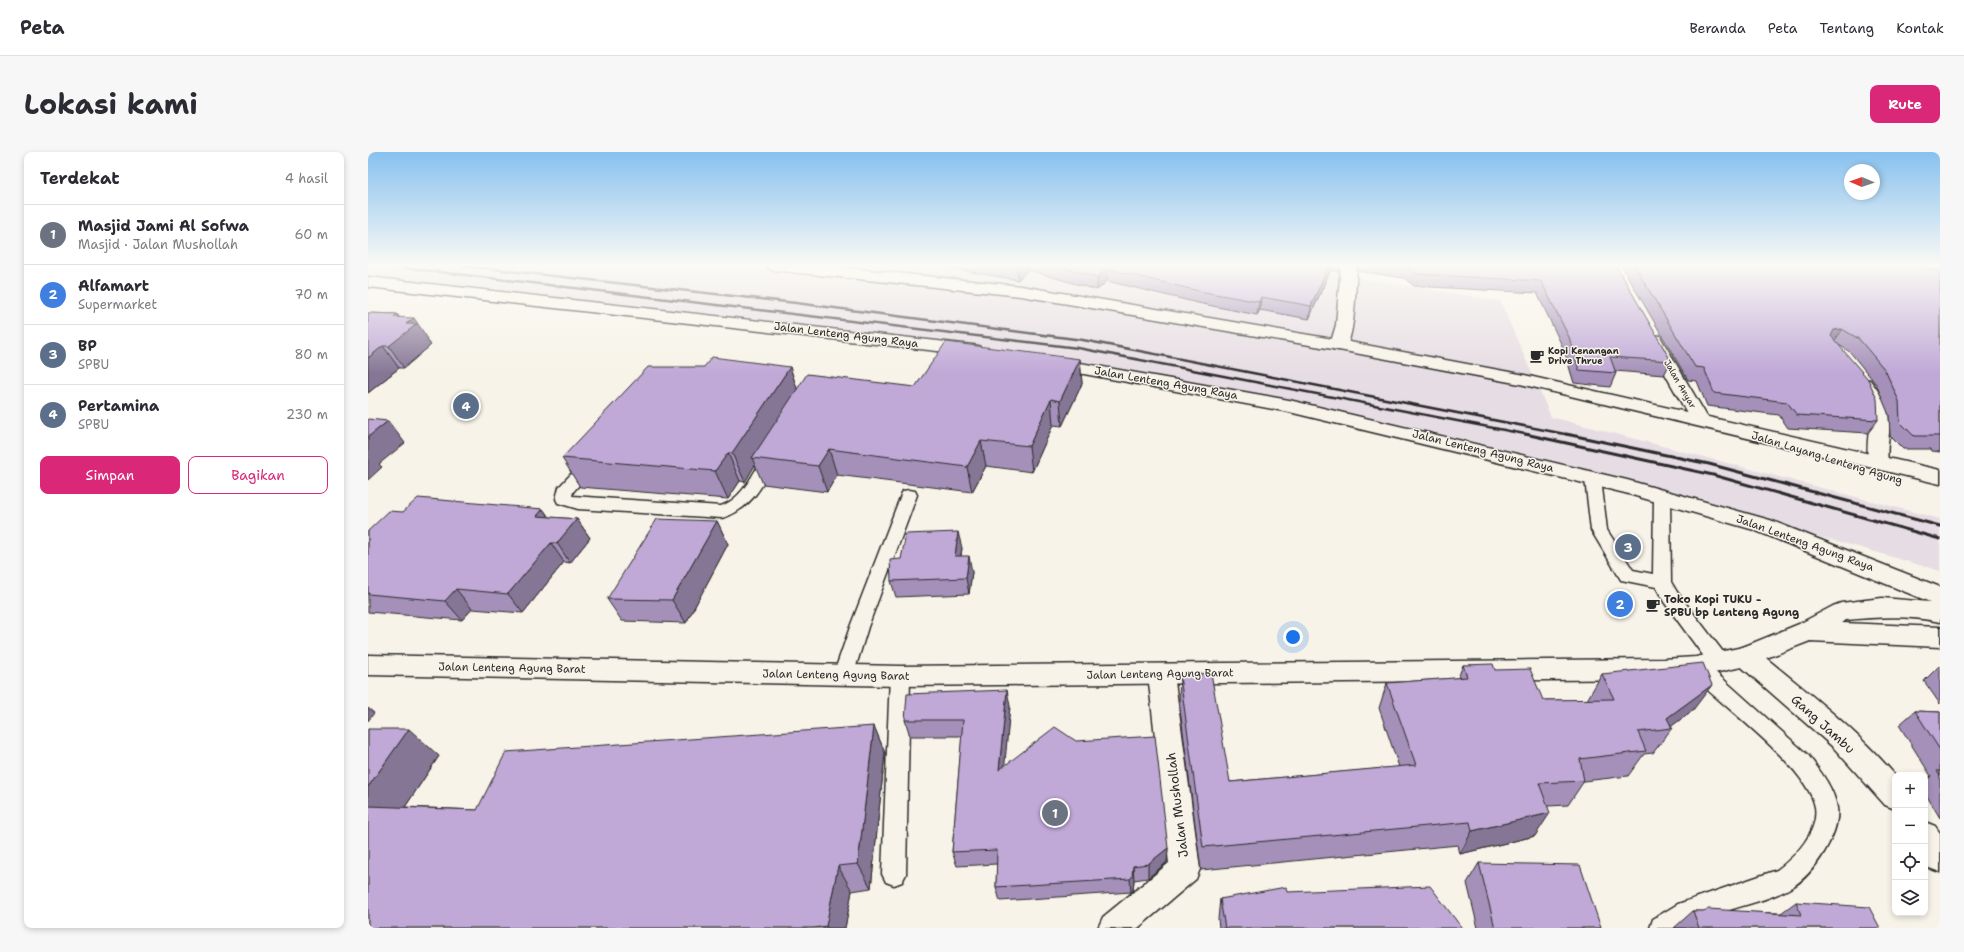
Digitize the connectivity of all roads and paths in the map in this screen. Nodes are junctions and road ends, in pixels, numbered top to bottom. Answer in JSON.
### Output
{"nodes":[{"id":1,"x":542,"y":301,"type":"edge"},
{"id":2,"x":1081,"y":301,"type":"edge"},
{"id":3,"x":1346,"y":301,"type":"edge"},
{"id":4,"x":1646,"y":325,"type":"edge"},
{"id":5,"x":1339,"y":345,"type":"junction"},
{"id":6,"x":992,"y":353,"type":"edge"},
{"id":7,"x":1037,"y":360,"type":"edge"},
{"id":8,"x":1854,"y":370,"type":"edge"},
{"id":9,"x":1707,"y":422,"type":"junction"},
{"id":10,"x":779,"y":443,"type":"edge"},
{"id":11,"x":602,"y":450,"type":"edge"},
{"id":12,"x":1878,"y":461,"type":"junction"},
{"id":13,"x":1940,"y":477,"type":"edge"},
{"id":14,"x":1593,"y":479,"type":"junction"},
{"id":15,"x":1940,"y":492,"type":"edge"},
{"id":16,"x":909,"y":495,"type":"dead end"},
{"id":17,"x":1662,"y":496,"type":"junction"},
{"id":18,"x":1898,"y":578,"type":"junction"},
{"id":19,"x":1662,"y":582,"type":"junction"},
{"id":20,"x":1940,"y":588,"type":"edge"},
{"id":21,"x":1940,"y":596,"type":"edge"},
{"id":22,"x":1940,"y":613,"type":"edge"},
{"id":23,"x":1808,"y":630,"type":"junction"},
{"id":24,"x":1940,"y":637,"type":"edge"},
{"id":25,"x":1746,"y":656,"type":"junction"},
{"id":26,"x":1720,"y":663,"type":"junction"},
{"id":27,"x":368,"y":665,"type":"edge"},
{"id":28,"x":1696,"y":668,"type":"junction"},
{"id":29,"x":1161,"y":674,"type":"junction"},
{"id":30,"x":843,"y":676,"type":"junction"},
{"id":31,"x":900,"y":676,"type":"junction"},
{"id":32,"x":1892,"y":792,"type":"edge"},
{"id":33,"x":1928,"y":840,"type":"edge"},
{"id":34,"x":1940,"y":858,"type":"edge"},
{"id":35,"x":894,"y":874,"type":"dead end"},
{"id":36,"x":1116,"y":927,"type":"edge"},
{"id":37,"x":1662,"y":928,"type":"edge"}],
"edges":[{"from":1,"to":6,"type":"main road","name":"Jalan Lenteng Agung Raya"},
{"from":2,"to":5,"type":"main road"},
{"from":3,"to":5,"type":"main road"},
{"from":4,"to":9,"type":"main road","name":"Jalan Anyar"},
{"from":5,"to":9,"type":"main road"},
{"from":7,"to":14,"type":"main road","name":"Jalan Lenteng Agung Raya"},
{"from":8,"to":12,"type":"main road"},
{"from":9,"to":12,"type":"main road"},
{"from":9,"to":15,"type":"main road","name":"Jalan Layang Lenteng Agung"},
{"from":10,"to":11,"type":"lane"},
{"from":12,"to":13,"type":"main road"},
{"from":14,"to":17,"type":"main road","name":"Jalan Lenteng Agung Raya"},
{"from":14,"to":19,"type":"lane"},
{"from":16,"to":30,"type":"lane"},
{"from":17,"to":18,"type":"main road","name":"Jalan Lenteng Agung Raya"},
{"from":17,"to":19,"type":"lane"},
{"from":18,"to":20,"type":"main road"},
{"from":18,"to":21,"type":"main road","name":"Jalan Lenteng Agung Raya"},
{"from":19,"to":26,"type":"lane"},
{"from":22,"to":23,"type":"main road","name":"Jalan Lenteng Agung Barat"},
{"from":23,"to":24,"type":"main road"},
{"from":23,"to":25,"type":"main road","name":"Jalan Lenteng Agung Barat"},
{"from":25,"to":26,"type":"main road","name":"Jalan Lenteng Agung Barat"},
{"from":25,"to":32,"type":"main road","name":"Gang Jambu"},
{"from":26,"to":28,"type":"main road","name":"Jalan Lenteng Agung Barat"},
{"from":27,"to":30,"type":"main road","name":"Jalan Lenteng Agung Barat"},
{"from":28,"to":29,"type":"main road","name":"Jalan Lenteng Agung Barat"},
{"from":28,"to":37,"type":"lane"},
{"from":29,"to":31,"type":"main road","name":"Jalan Lenteng Agung Barat"},
{"from":29,"to":36,"type":"main road","name":"Jalan Mushollah"},
{"from":30,"to":31,"type":"main road","name":"Jalan Lenteng Agung Barat"},
{"from":31,"to":35,"type":"lane"},
{"from":33,"to":34,"type":"main road"}]}
